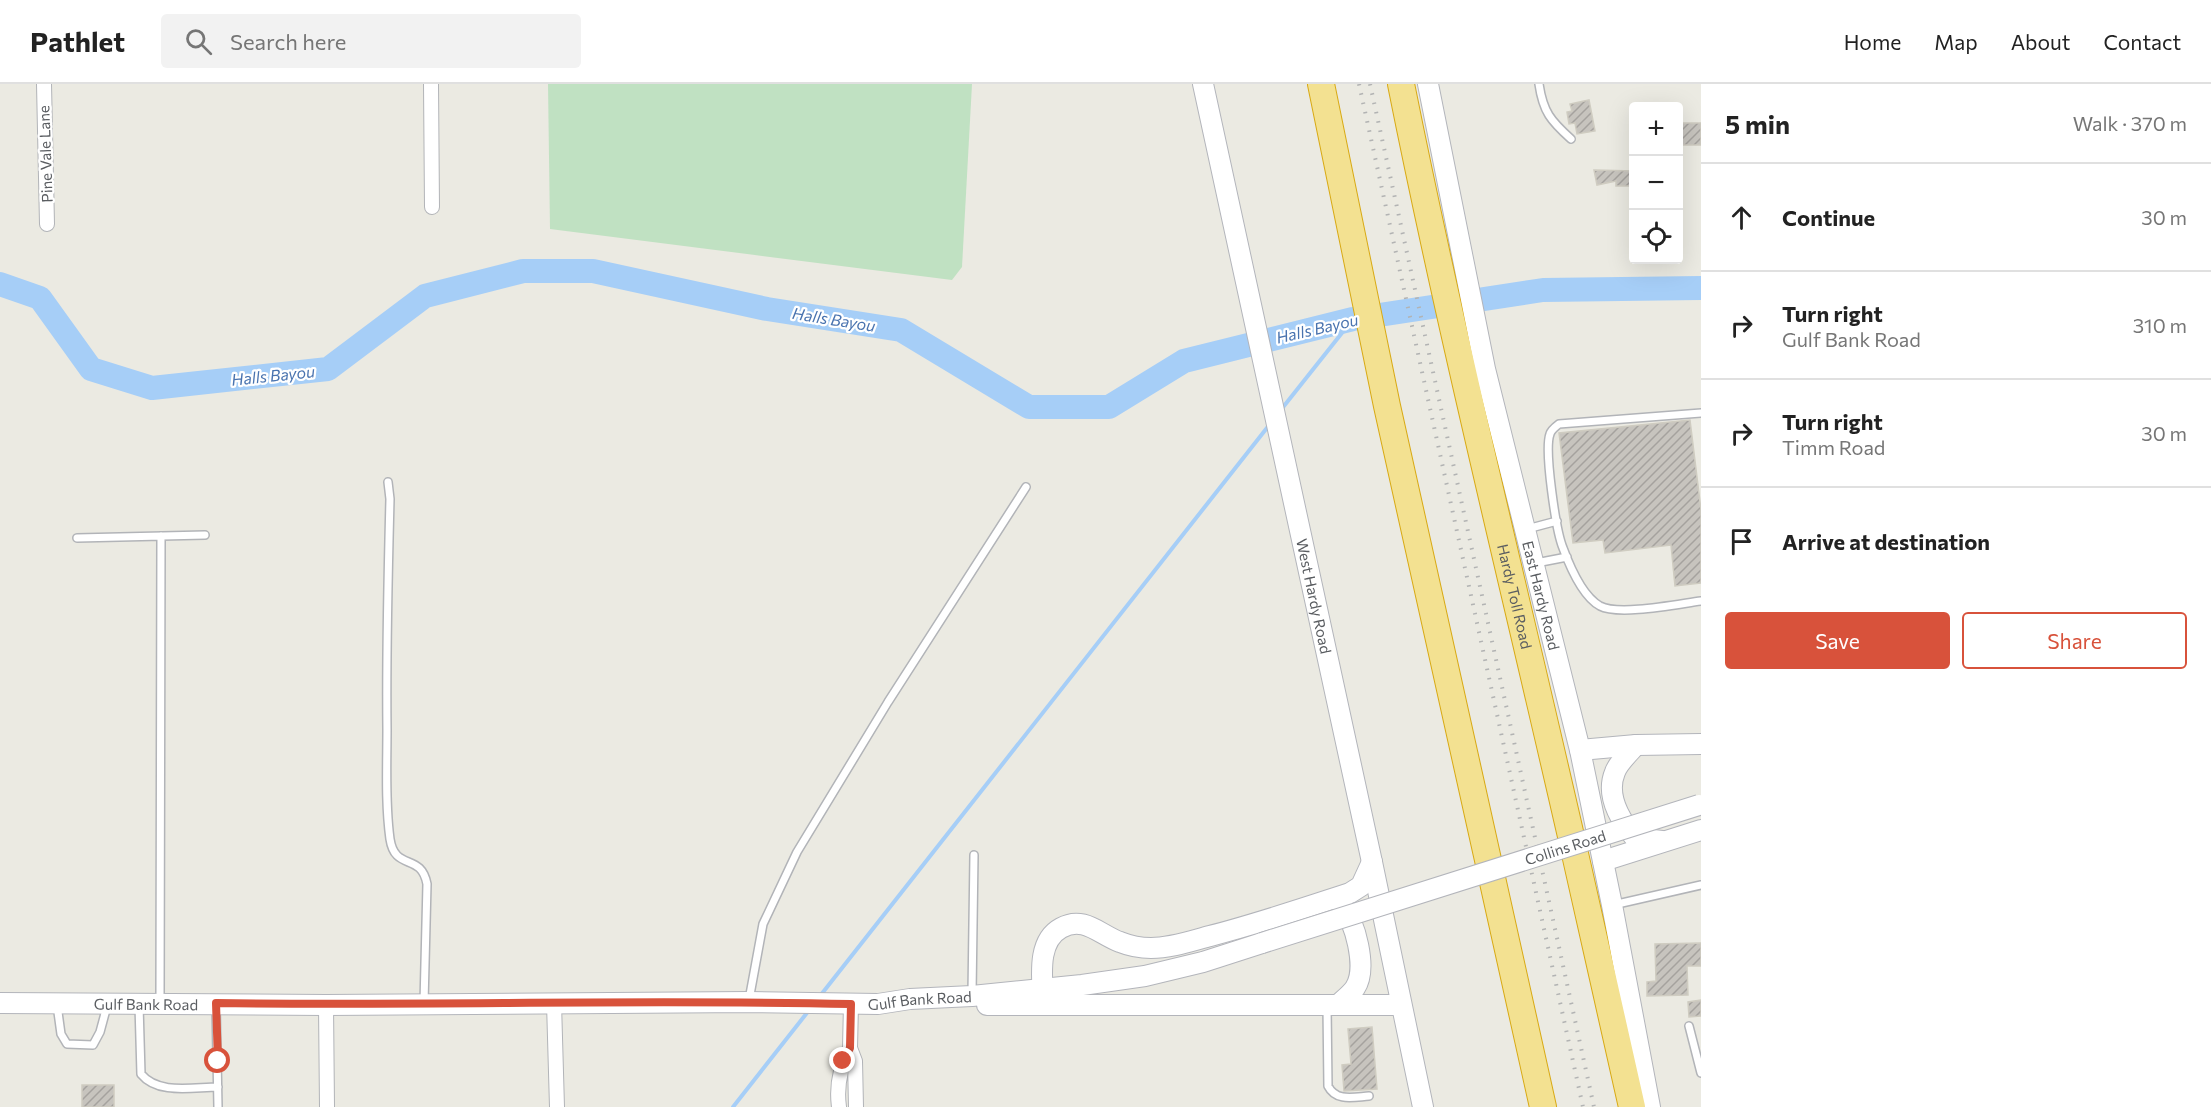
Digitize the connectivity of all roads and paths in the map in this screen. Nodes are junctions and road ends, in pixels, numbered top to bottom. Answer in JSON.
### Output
{"nodes":[{"id":1,"x":44,"y":84,"type":"edge"},
{"id":2,"x":431,"y":84,"type":"edge"},
{"id":3,"x":1203,"y":84,"type":"edge"},
{"id":4,"x":1321,"y":84,"type":"edge"},
{"id":5,"x":1401,"y":84,"type":"edge"},
{"id":6,"x":1428,"y":84,"type":"edge"},
{"id":7,"x":1539,"y":84,"type":"edge"},
{"id":8,"x":1571,"y":139,"type":"dead end"},
{"id":9,"x":432,"y":207,"type":"dead end"},
{"id":10,"x":47,"y":224,"type":"dead end"},
{"id":11,"x":1701,"y":413,"type":"edge"},
{"id":12,"x":388,"y":482,"type":"dead end"},
{"id":13,"x":1026,"y":487,"type":"dead end"},
{"id":14,"x":1557,"y":522,"type":"junction"},
{"id":15,"x":1525,"y":529,"type":"junction"},
{"id":16,"x":205,"y":535,"type":"dead end"},
{"id":17,"x":161,"y":536,"type":"junction"},
{"id":18,"x":77,"y":538,"type":"dead end"},
{"id":19,"x":1567,"y":557,"type":"junction"},
{"id":20,"x":1534,"y":564,"type":"junction"},
{"id":21,"x":1701,"y":601,"type":"edge"},
{"id":22,"x":1701,"y":744,"type":"edge"},
{"id":23,"x":1636,"y":745,"type":"junction"},
{"id":24,"x":1580,"y":750,"type":"junction"},
{"id":25,"x":1700,"y":805,"type":"edge"},
{"id":26,"x":1701,"y":830,"type":"edge"},
{"id":27,"x":1662,"y":841,"type":"junction"},
{"id":28,"x":974,"y":855,"type":"dead end"},
{"id":29,"x":1604,"y":861,"type":"junction"},
{"id":30,"x":1372,"y":862,"type":"junction"},
{"id":31,"x":1701,"y":885,"type":"edge"},
{"id":32,"x":1429,"y":890,"type":"joint"},
{"id":33,"x":1327,"y":900,"type":"junction"},
{"id":34,"x":1612,"y":905,"type":"junction"},
{"id":35,"x":972,"y":996,"type":"junction"},
{"id":36,"x":1043,"y":997,"type":"junction"},
{"id":37,"x":748,"y":1002,"type":"junction"},
{"id":38,"x":0,"y":1003,"type":"edge"},
{"id":39,"x":56,"y":1003,"type":"junction"},
{"id":40,"x":107,"y":1003,"type":"junction"},
{"id":41,"x":138,"y":1003,"type":"junction"},
{"id":42,"x":160,"y":1003,"type":"junction"},
{"id":43,"x":216,"y":1003,"type":"junction"},
{"id":44,"x":424,"y":1003,"type":"junction"},
{"id":45,"x":554,"y":1003,"type":"junction"},
{"id":46,"x":845,"y":1004,"type":"junction"},
{"id":47,"x":878,"y":1004,"type":"junction"},
{"id":48,"x":326,"y":1005,"type":"junction"},
{"id":49,"x":1332,"y":1005,"type":"junction"},
{"id":50,"x":1401,"y":1005,"type":"junction"},
{"id":51,"x":1689,"y":1026,"type":"dead end"},
{"id":52,"x":850,"y":1048,"type":"junction"},
{"id":53,"x":1701,"y":1073,"type":"edge"},
{"id":54,"x":218,"y":1087,"type":"junction"},
{"id":55,"x":1369,"y":1096,"type":"dead end"},
{"id":56,"x":218,"y":1107,"type":"edge"},
{"id":57,"x":327,"y":1107,"type":"edge"},
{"id":58,"x":557,"y":1107,"type":"edge"},
{"id":59,"x":839,"y":1107,"type":"edge"},
{"id":60,"x":856,"y":1107,"type":"edge"},
{"id":61,"x":1423,"y":1107,"type":"edge"},
{"id":62,"x":1543,"y":1107,"type":"edge"},
{"id":63,"x":1632,"y":1107,"type":"edge"},
{"id":64,"x":1650,"y":1107,"type":"edge"}],
"edges":[{"from":1,"to":10,"type":"street","name":"Pine Vale Lane"},
{"from":2,"to":9,"type":"street"},
{"from":3,"to":30,"type":"main road","name":"West Hardy Road"},
{"from":4,"to":62,"type":"highway"},
{"from":5,"to":63,"type":"highway","name":"Hardy Toll Road"},
{"from":6,"to":15,"type":"main road","name":"East Hardy Road"},
{"from":7,"to":8,"type":"lane"},
{"from":11,"to":14,"type":"lane"},
{"from":12,"to":44,"type":"lane"},
{"from":13,"to":37,"type":"lane"},
{"from":14,"to":15,"type":"lane"},
{"from":14,"to":19,"type":"lane"},
{"from":15,"to":20,"type":"main road","name":"East Hardy Road"},
{"from":16,"to":17,"type":"lane"},
{"from":17,"to":18,"type":"lane"},
{"from":17,"to":42,"type":"lane"},
{"from":19,"to":20,"type":"lane"},
{"from":19,"to":21,"type":"lane"},
{"from":20,"to":24,"type":"main road","name":"East Hardy Road"},
{"from":22,"to":23,"type":"main road"},
{"from":23,"to":24,"type":"main road"},
{"from":23,"to":27,"type":"main road"},
{"from":24,"to":29,"type":"main road","name":"East Hardy Road"},
{"from":25,"to":32,"type":"main road","name":"Collins Road","bridge":true},
{"from":26,"to":27,"type":"main road"},
{"from":27,"to":29,"type":"main road"},
{"from":28,"to":35,"type":"lane"},
{"from":29,"to":34,"type":"main road","name":"East Hardy Road"},
{"from":30,"to":33,"type":"main road"},
{"from":30,"to":50,"type":"main road","name":"West Hardy Road"},
{"from":31,"to":34,"type":"lane"},
{"from":32,"to":36,"type":"main road","name":"Gulf Bank Road","bridge":true},
{"from":33,"to":36,"type":"main road"},
{"from":33,"to":49,"type":"main road"},
{"from":34,"to":64,"type":"main road","name":"East Hardy Road"},
{"from":35,"to":36,"type":"main road","name":"Gulf Bank Road"},
{"from":35,"to":47,"type":"main road","name":"Gulf Bank Road"},
{"from":36,"to":47,"type":"main road"},
{"from":36,"to":49,"type":"main road"},
{"from":37,"to":45,"type":"main road","name":"Gulf Bank Road"},
{"from":37,"to":46,"type":"main road","name":"Gulf Bank Road"},
{"from":38,"to":39,"type":"main road","name":"Gulf Bank Road"},
{"from":39,"to":40,"type":"main road","name":"Gulf Bank Road"},
{"from":39,"to":40,"type":"lane"},
{"from":40,"to":41,"type":"main road","name":"Gulf Bank Road"},
{"from":41,"to":42,"type":"main road","name":"Gulf Bank Road"},
{"from":41,"to":54,"type":"lane"},
{"from":42,"to":43,"type":"main road","name":"Gulf Bank Road"},
{"from":43,"to":48,"type":"main road","name":"Gulf Bank Road"},
{"from":43,"to":54,"type":"lane"},
{"from":44,"to":45,"type":"main road","name":"Gulf Bank Road"},
{"from":44,"to":48,"type":"main road","name":"Gulf Bank Road"},
{"from":45,"to":58,"type":"street"},
{"from":46,"to":47,"type":"main road","name":"Gulf Bank Road"},
{"from":46,"to":52,"type":"street"},
{"from":48,"to":57,"type":"street"},
{"from":49,"to":50,"type":"main road"},
{"from":49,"to":55,"type":"lane"},
{"from":50,"to":61,"type":"main road","name":"West Hardy Road"},
{"from":51,"to":53,"type":"lane"},
{"from":52,"to":59,"type":"street"},
{"from":52,"to":60,"type":"street"},
{"from":54,"to":56,"type":"lane"}]}
